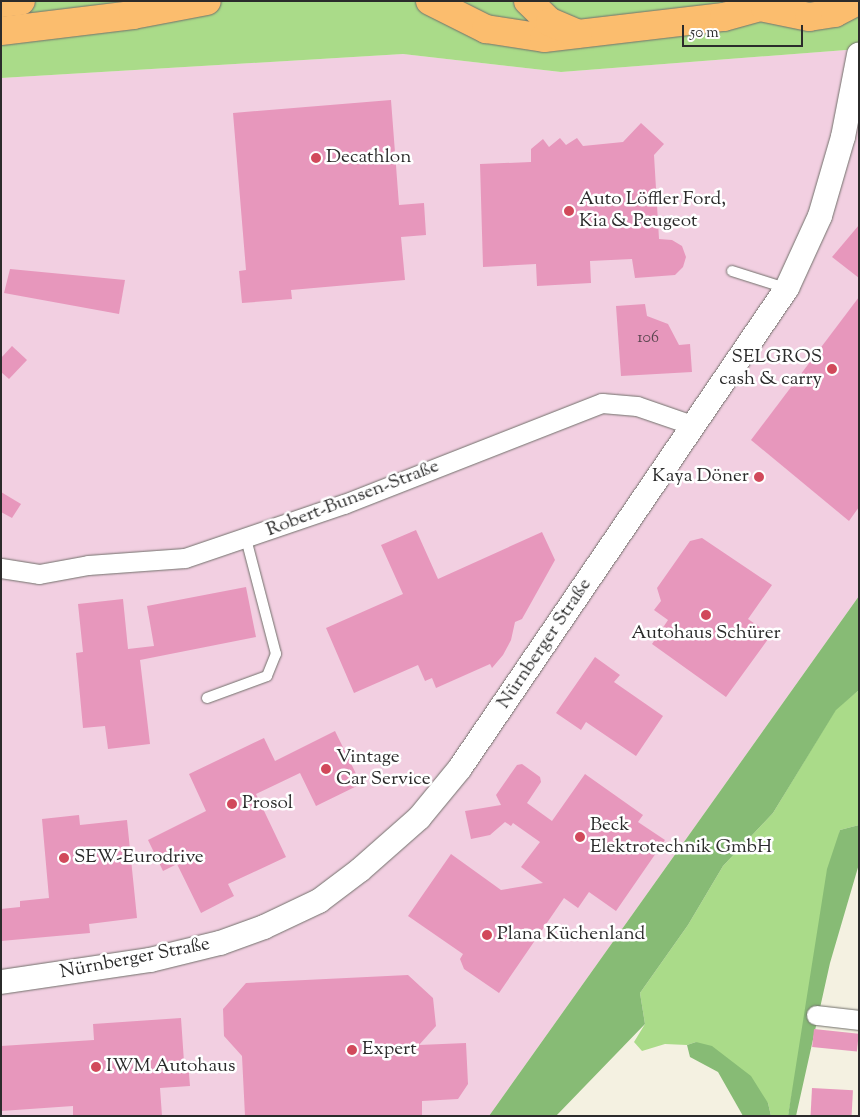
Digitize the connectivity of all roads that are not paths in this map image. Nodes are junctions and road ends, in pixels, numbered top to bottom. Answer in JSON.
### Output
{"nodes":[{"id":1,"x":21,"y":1,"type":"edge"},
{"id":2,"x":207,"y":1,"type":"edge"},
{"id":3,"x":430,"y":1,"type":"edge"},
{"id":4,"x":528,"y":1,"type":"edge"},
{"id":5,"x":858,"y":1,"type":"edge"},
{"id":6,"x":1,"y":3,"type":"edge"},
{"id":7,"x":773,"y":5,"type":"edge"},
{"id":8,"x":1,"y":31,"type":"edge"},
{"id":9,"x":580,"y":35,"type":"junction"},
{"id":10,"x":859,"y":55,"type":"edge"},
{"id":11,"x":732,"y":272,"type":"dead end"},
{"id":12,"x":787,"y":288,"type":"junction"},
{"id":13,"x":695,"y":426,"type":"junction"},
{"id":14,"x":246,"y":539,"type":"junction"},
{"id":15,"x":1,"y":568,"type":"edge"},
{"id":16,"x":207,"y":698,"type":"dead end"},
{"id":17,"x":1,"y":982,"type":"edge"},
{"id":18,"x":816,"y":1016,"type":"dead end"},
{"id":19,"x":859,"y":1020,"type":"edge"}],
"edges":[{"from":1,"to":6,"type":"highway"},
{"from":2,"to":8,"type":"highway"},
{"from":3,"to":9,"type":"highway"},
{"from":4,"to":9,"type":"highway"},
{"from":5,"to":7,"type":"highway"},
{"from":7,"to":9,"type":"highway"},
{"from":10,"to":12,"type":"street","name":"Nürnberger Straße"},
{"from":11,"to":12,"type":"lane"},
{"from":12,"to":13,"type":"street","name":"Nürnberger Straße"},
{"from":13,"to":14,"type":"street","name":"Robert-Bunsen-Straße"},
{"from":13,"to":17,"type":"street","name":"Nürnberger Straße"},
{"from":14,"to":15,"type":"street","name":"Robert-Bunsen-Straße"},
{"from":14,"to":16,"type":"lane"},
{"from":18,"to":19,"type":"street"}]}
